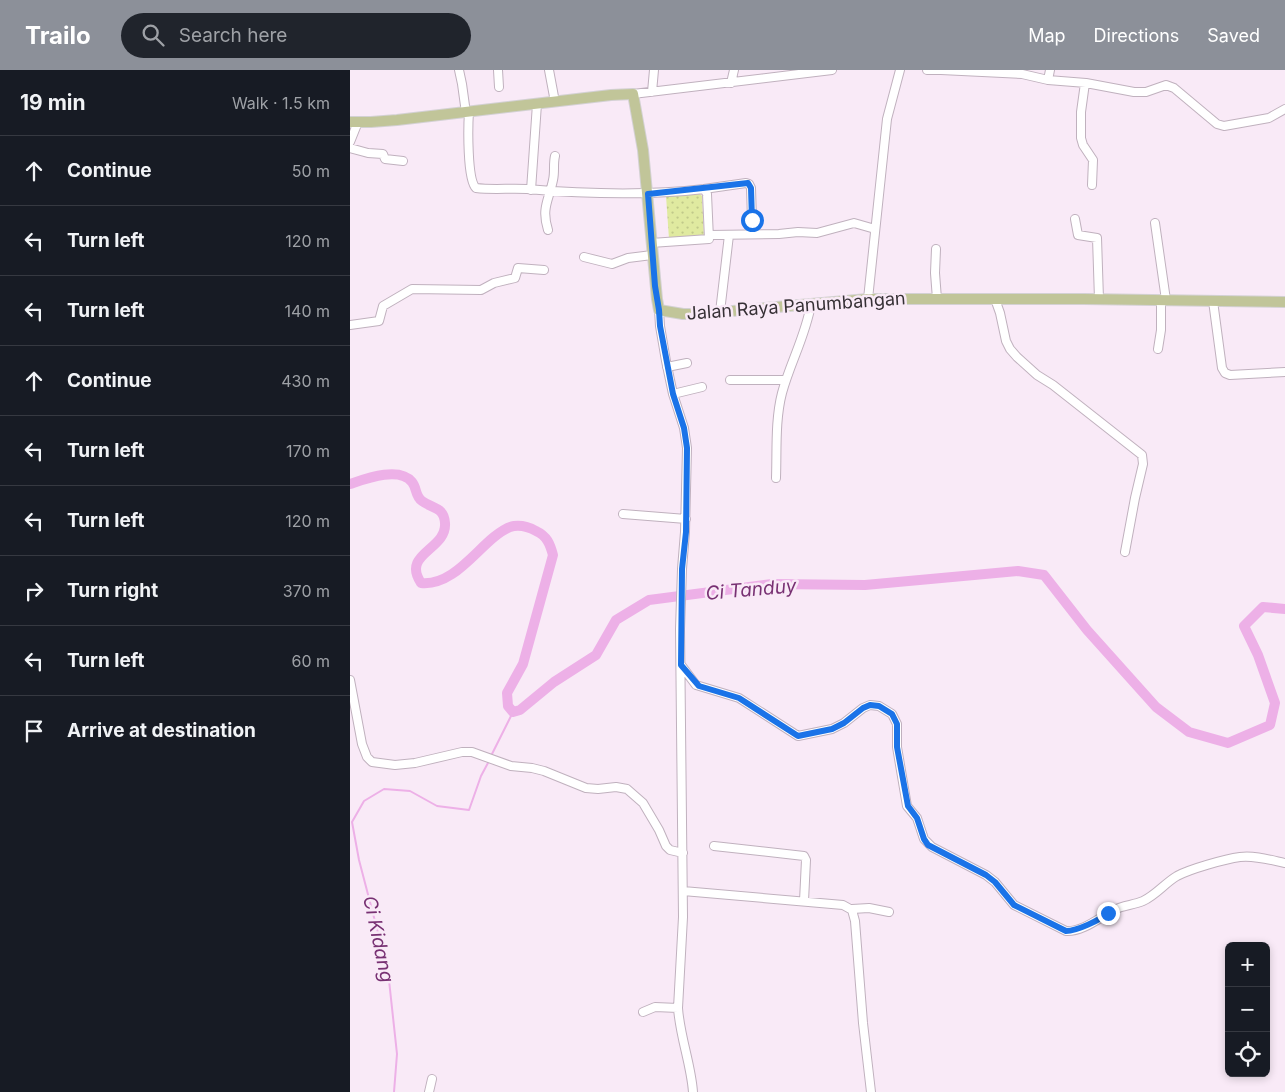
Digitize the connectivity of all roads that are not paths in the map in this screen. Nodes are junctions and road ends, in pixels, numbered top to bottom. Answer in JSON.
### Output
{"nodes":[{"id":1,"x":459,"y":70,"type":"edge"},
{"id":2,"x":498,"y":70,"type":"edge"},
{"id":3,"x":549,"y":70,"type":"edge"},
{"id":4,"x":654,"y":70,"type":"edge"},
{"id":5,"x":734,"y":70,"type":"edge"},
{"id":6,"x":832,"y":70,"type":"edge"},
{"id":7,"x":893,"y":70,"type":"edge"},
{"id":8,"x":899,"y":70,"type":"edge"},
{"id":9,"x":927,"y":70,"type":"edge"},
{"id":10,"x":940,"y":70,"type":"edge"},
{"id":11,"x":1050,"y":70,"type":"edge"},
{"id":12,"x":794,"y":73,"type":"edge"},
{"id":13,"x":1048,"y":80,"type":"junction"},
{"id":14,"x":731,"y":83,"type":"junction"},
{"id":15,"x":1085,"y":83,"type":"junction"},
{"id":16,"x":499,"y":87,"type":"dead end"},
{"id":17,"x":652,"y":92,"type":"junction"},
{"id":18,"x":633,"y":94,"type":"junction"},
{"id":19,"x":555,"y":102,"type":"junction"},
{"id":20,"x":537,"y":104,"type":"junction"},
{"id":21,"x":1285,"y":109,"type":"edge"},
{"id":22,"x":467,"y":113,"type":"junction"},
{"id":23,"x":354,"y":122,"type":"edge"},
{"id":24,"x":350,"y":142,"type":"edge"},
{"id":25,"x":350,"y":148,"type":"edge"},
{"id":26,"x":555,"y":156,"type":"dead end"},
{"id":27,"x":402,"y":161,"type":"dead end"},
{"id":28,"x":1092,"y":185,"type":"dead end"},
{"id":29,"x":704,"y":189,"type":"junction"},
{"id":30,"x":531,"y":190,"type":"junction"},
{"id":31,"x":550,"y":192,"type":"junction"},
{"id":32,"x":648,"y":194,"type":"junction"},
{"id":33,"x":1075,"y":219,"type":"dead end"},
{"id":34,"x":752,"y":220,"type":"dead end"},
{"id":35,"x":1155,"y":222,"type":"dead end"},
{"id":36,"x":875,"y":229,"type":"junction"},
{"id":37,"x":548,"y":230,"type":"dead end"},
{"id":38,"x":709,"y":235,"type":"junction"},
{"id":39,"x":729,"y":235,"type":"junction"},
{"id":40,"x":651,"y":243,"type":"junction"},
{"id":41,"x":936,"y":249,"type":"dead end"},
{"id":42,"x":652,"y":255,"type":"junction"},
{"id":43,"x":584,"y":257,"type":"dead end"},
{"id":44,"x":544,"y":270,"type":"dead end"},
{"id":45,"x":868,"y":299,"type":"junction"},
{"id":46,"x":937,"y":299,"type":"junction"},
{"id":47,"x":1099,"y":299,"type":"junction"},
{"id":48,"x":995,"y":300,"type":"junction"},
{"id":49,"x":1164,"y":300,"type":"junction"},
{"id":50,"x":1214,"y":301,"type":"junction"},
{"id":51,"x":1285,"y":302,"type":"edge"},
{"id":52,"x":811,"y":304,"type":"junction"},
{"id":53,"x":659,"y":310,"type":"junction"},
{"id":54,"x":720,"y":312,"type":"junction"},
{"id":55,"x":350,"y":325,"type":"edge"},
{"id":56,"x":1158,"y":349,"type":"dead end"},
{"id":57,"x":687,"y":363,"type":"dead end"},
{"id":58,"x":667,"y":367,"type":"junction"},
{"id":59,"x":1285,"y":372,"type":"edge"},
{"id":60,"x":730,"y":380,"type":"dead end"},
{"id":61,"x":786,"y":380,"type":"junction"},
{"id":62,"x":702,"y":387,"type":"dead end"},
{"id":63,"x":673,"y":394,"type":"junction"},
{"id":64,"x":776,"y":478,"type":"dead end"},
{"id":65,"x":623,"y":514,"type":"dead end"},
{"id":66,"x":686,"y":518,"type":"junction"},
{"id":67,"x":1125,"y":552,"type":"dead end"},
{"id":68,"x":681,"y":665,"type":"junction"},
{"id":69,"x":350,"y":680,"type":"edge"},
{"id":70,"x":714,"y":846,"type":"dead end"},
{"id":71,"x":683,"y":853,"type":"junction"},
{"id":72,"x":1285,"y":863,"type":"edge"},
{"id":73,"x":683,"y":891,"type":"junction"},
{"id":74,"x":804,"y":902,"type":"junction"},
{"id":75,"x":852,"y":909,"type":"junction"},
{"id":76,"x":890,"y":912,"type":"dead end"},
{"id":77,"x":678,"y":1008,"type":"junction"},
{"id":78,"x":643,"y":1012,"type":"dead end"},
{"id":79,"x":432,"y":1079,"type":"dead end"},
{"id":80,"x":429,"y":1092,"type":"edge"},
{"id":81,"x":693,"y":1092,"type":"edge"},
{"id":82,"x":871,"y":1092,"type":"edge"}],
"edges":[{"from":1,"to":22,"type":"street"},
{"from":2,"to":16,"type":"street"},
{"from":3,"to":19,"type":"street"},
{"from":4,"to":17,"type":"street"},
{"from":5,"to":14,"type":"street"},
{"from":6,"to":12,"type":"street"},
{"from":7,"to":8,"type":"street"},
{"from":8,"to":36,"type":"street"},
{"from":9,"to":10,"type":"street"},
{"from":10,"to":13,"type":"street"},
{"from":11,"to":13,"type":"street"},
{"from":12,"to":14,"type":"street"},
{"from":13,"to":15,"type":"street"},
{"from":14,"to":17,"type":"street"},
{"from":15,"to":21,"type":"street"},
{"from":15,"to":28,"type":"street"},
{"from":17,"to":18,"type":"street"},
{"from":18,"to":19,"type":"main road"},
{"from":18,"to":32,"type":"main road"},
{"from":19,"to":20,"type":"main road"},
{"from":20,"to":22,"type":"main road"},
{"from":20,"to":30,"type":"street"},
{"from":22,"to":23,"type":"main road"},
{"from":22,"to":30,"type":"street"},
{"from":23,"to":24,"type":"street"},
{"from":25,"to":27,"type":"street"},
{"from":26,"to":31,"type":"street"},
{"from":29,"to":32,"type":"street"},
{"from":29,"to":34,"type":"street"},
{"from":29,"to":38,"type":"street"},
{"from":30,"to":31,"type":"street"},
{"from":31,"to":32,"type":"street"},
{"from":31,"to":37,"type":"street"},
{"from":32,"to":40,"type":"main road"},
{"from":33,"to":47,"type":"street"},
{"from":35,"to":49,"type":"street"},
{"from":36,"to":39,"type":"street"},
{"from":36,"to":45,"type":"street"},
{"from":38,"to":39,"type":"street"},
{"from":38,"to":40,"type":"street"},
{"from":39,"to":54,"type":"street"},
{"from":40,"to":42,"type":"main road"},
{"from":41,"to":46,"type":"street"},
{"from":42,"to":43,"type":"street"},
{"from":42,"to":53,"type":"main road"},
{"from":44,"to":55,"type":"street"},
{"from":45,"to":46,"type":"main road","name":"Jalan Raya Panumbangan"},
{"from":45,"to":52,"type":"main road","name":"Jalan Raya Panumbangan"},
{"from":46,"to":48,"type":"main road","name":"Jalan Raya Panumbangan"},
{"from":47,"to":48,"type":"main road","name":"Jalan Raya Panumbangan"},
{"from":47,"to":49,"type":"main road","name":"Jalan Raya Panumbangan"},
{"from":48,"to":67,"type":"street"},
{"from":49,"to":50,"type":"main road","name":"Jalan Raya Panumbangan"},
{"from":49,"to":56,"type":"street"},
{"from":50,"to":51,"type":"main road","name":"Jalan Raya Panumbangan"},
{"from":50,"to":59,"type":"street"},
{"from":52,"to":54,"type":"main road","name":"Jalan Raya Panumbangan"},
{"from":52,"to":61,"type":"street"},
{"from":53,"to":54,"type":"main road","name":"Jalan Raya Panumbangan"},
{"from":53,"to":58,"type":"street"},
{"from":57,"to":58,"type":"street"},
{"from":58,"to":63,"type":"street"},
{"from":60,"to":61,"type":"street"},
{"from":61,"to":64,"type":"street"},
{"from":62,"to":63,"type":"street"},
{"from":63,"to":66,"type":"street"},
{"from":65,"to":66,"type":"street"},
{"from":66,"to":68,"type":"street"},
{"from":68,"to":71,"type":"street"},
{"from":68,"to":72,"type":"street"},
{"from":69,"to":71,"type":"street"},
{"from":70,"to":74,"type":"street"},
{"from":71,"to":73,"type":"street"},
{"from":73,"to":74,"type":"street"},
{"from":73,"to":77,"type":"street"},
{"from":74,"to":75,"type":"street"},
{"from":75,"to":76,"type":"street"},
{"from":75,"to":82,"type":"street"},
{"from":77,"to":78,"type":"street"},
{"from":77,"to":81,"type":"street"},
{"from":79,"to":80,"type":"street"}]}
